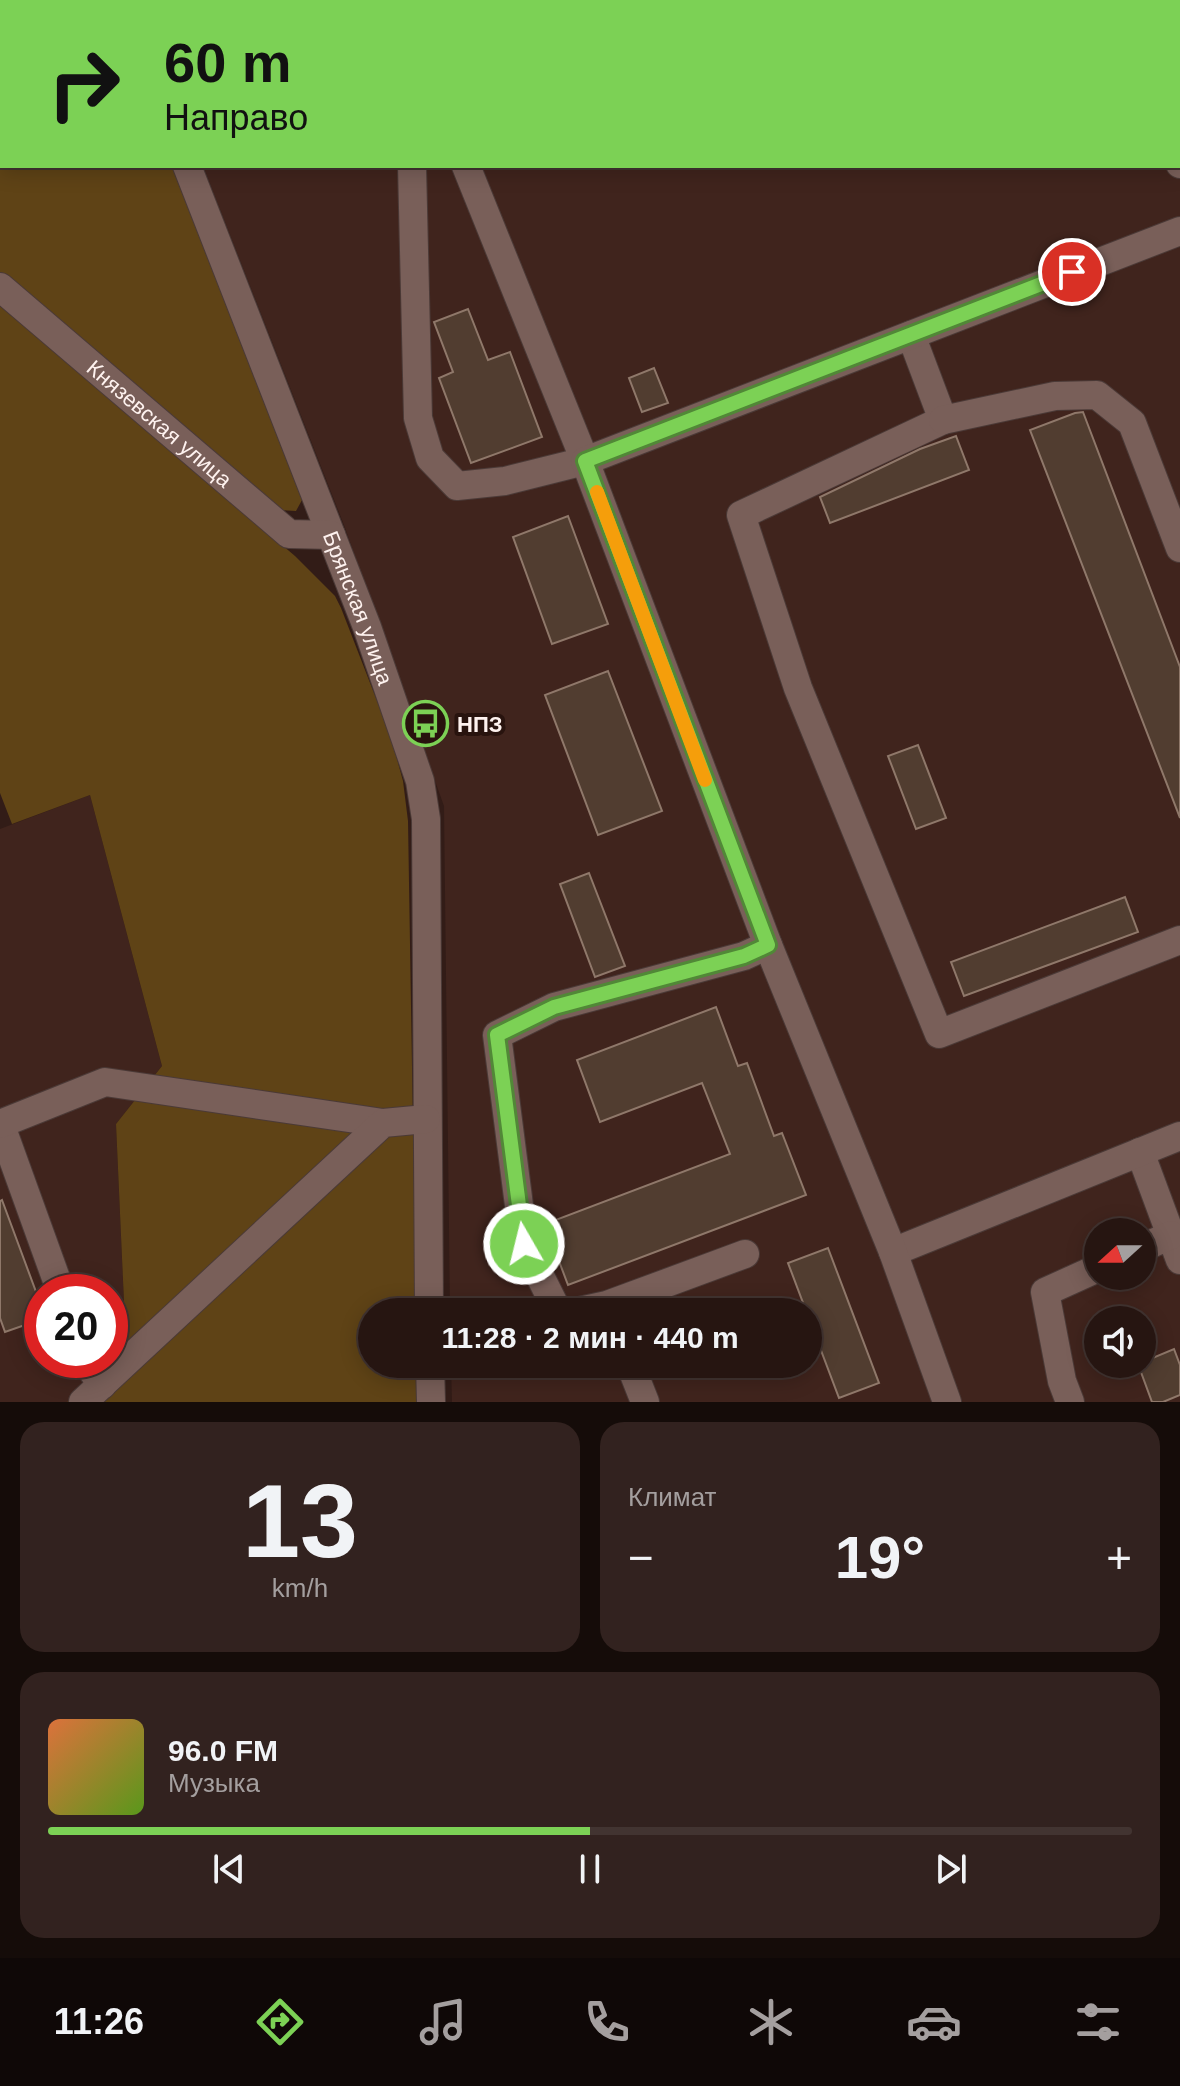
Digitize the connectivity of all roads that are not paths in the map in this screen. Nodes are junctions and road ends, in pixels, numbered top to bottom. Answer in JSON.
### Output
{"nodes":[{"id":1,"x":188,"y":168,"type":"edge"},
{"id":2,"x":412,"y":168,"type":"edge"},
{"id":3,"x":467,"y":168,"type":"edge"},
{"id":4,"x":1180,"y":231,"type":"edge"},
{"id":5,"x":0,"y":287,"type":"edge"},
{"id":6,"x":911,"y":335,"type":"junction"},
{"id":7,"x":943,"y":420,"type":"junction"},
{"id":8,"x":585,"y":461,"type":"junction"},
{"id":9,"x":331,"y":535,"type":"junction"},
{"id":10,"x":1180,"y":548,"type":"edge"},
{"id":11,"x":1180,"y":940,"type":"edge"},
{"id":12,"x":768,"y":945,"type":"junction"},
{"id":13,"x":426,"y":1119,"type":"junction"},
{"id":14,"x":383,"y":1123,"type":"junction"},
{"id":15,"x":0,"y":1124,"type":"edge"},
{"id":16,"x":1180,"y":1136,"type":"edge"},
{"id":17,"x":1140,"y":1152,"type":"junction"},
{"id":18,"x":1176,"y":1248,"type":"edge"},
{"id":19,"x":893,"y":1252,"type":"junction"},
{"id":20,"x":745,"y":1254,"type":"dead end"},
{"id":21,"x":54,"y":1274,"type":"edge"},
{"id":22,"x":1084,"y":1274,"type":"edge"},
{"id":23,"x":429,"y":1298,"type":"edge"},
{"id":24,"x":551,"y":1298,"type":"edge"},
{"id":25,"x":633,"y":1298,"type":"edge"},
{"id":26,"x":430,"y":1378,"type":"edge"},
{"id":27,"x":636,"y":1378,"type":"edge"},
{"id":28,"x":93,"y":1393,"type":"edge"},
{"id":29,"x":938,"y":1399,"type":"edge"},
{"id":30,"x":431,"y":1402,"type":"edge"},
{"id":31,"x":645,"y":1402,"type":"edge"},
{"id":32,"x":1070,"y":1402,"type":"edge"}],
"edges":[{"from":1,"to":9,"type":"street","name":"Брянская улица"},
{"from":2,"to":8,"type":"street"},
{"from":3,"to":8,"type":"street"},
{"from":4,"to":6,"type":"street"},
{"from":5,"to":9,"type":"street","name":"Князевская улица"},
{"from":6,"to":7,"type":"street"},
{"from":6,"to":8,"type":"street"},
{"from":7,"to":10,"type":"street"},
{"from":7,"to":11,"type":"street"},
{"from":8,"to":12,"type":"street"},
{"from":9,"to":13,"type":"street","name":"Брянская улица"},
{"from":12,"to":19,"type":"street"},
{"from":12,"to":24,"type":"street"},
{"from":13,"to":14,"type":"street"},
{"from":13,"to":23,"type":"street","name":"Брянская улица"},
{"from":14,"to":15,"type":"street"},
{"from":14,"to":28,"type":"street"},
{"from":15,"to":21,"type":"street"},
{"from":16,"to":17,"type":"street"},
{"from":17,"to":18,"type":"street"},
{"from":17,"to":19,"type":"street"},
{"from":19,"to":29,"type":"street"},
{"from":20,"to":25,"type":"street"},
{"from":22,"to":32,"type":"street"},
{"from":26,"to":30,"type":"street"},
{"from":27,"to":31,"type":"street"}]}
